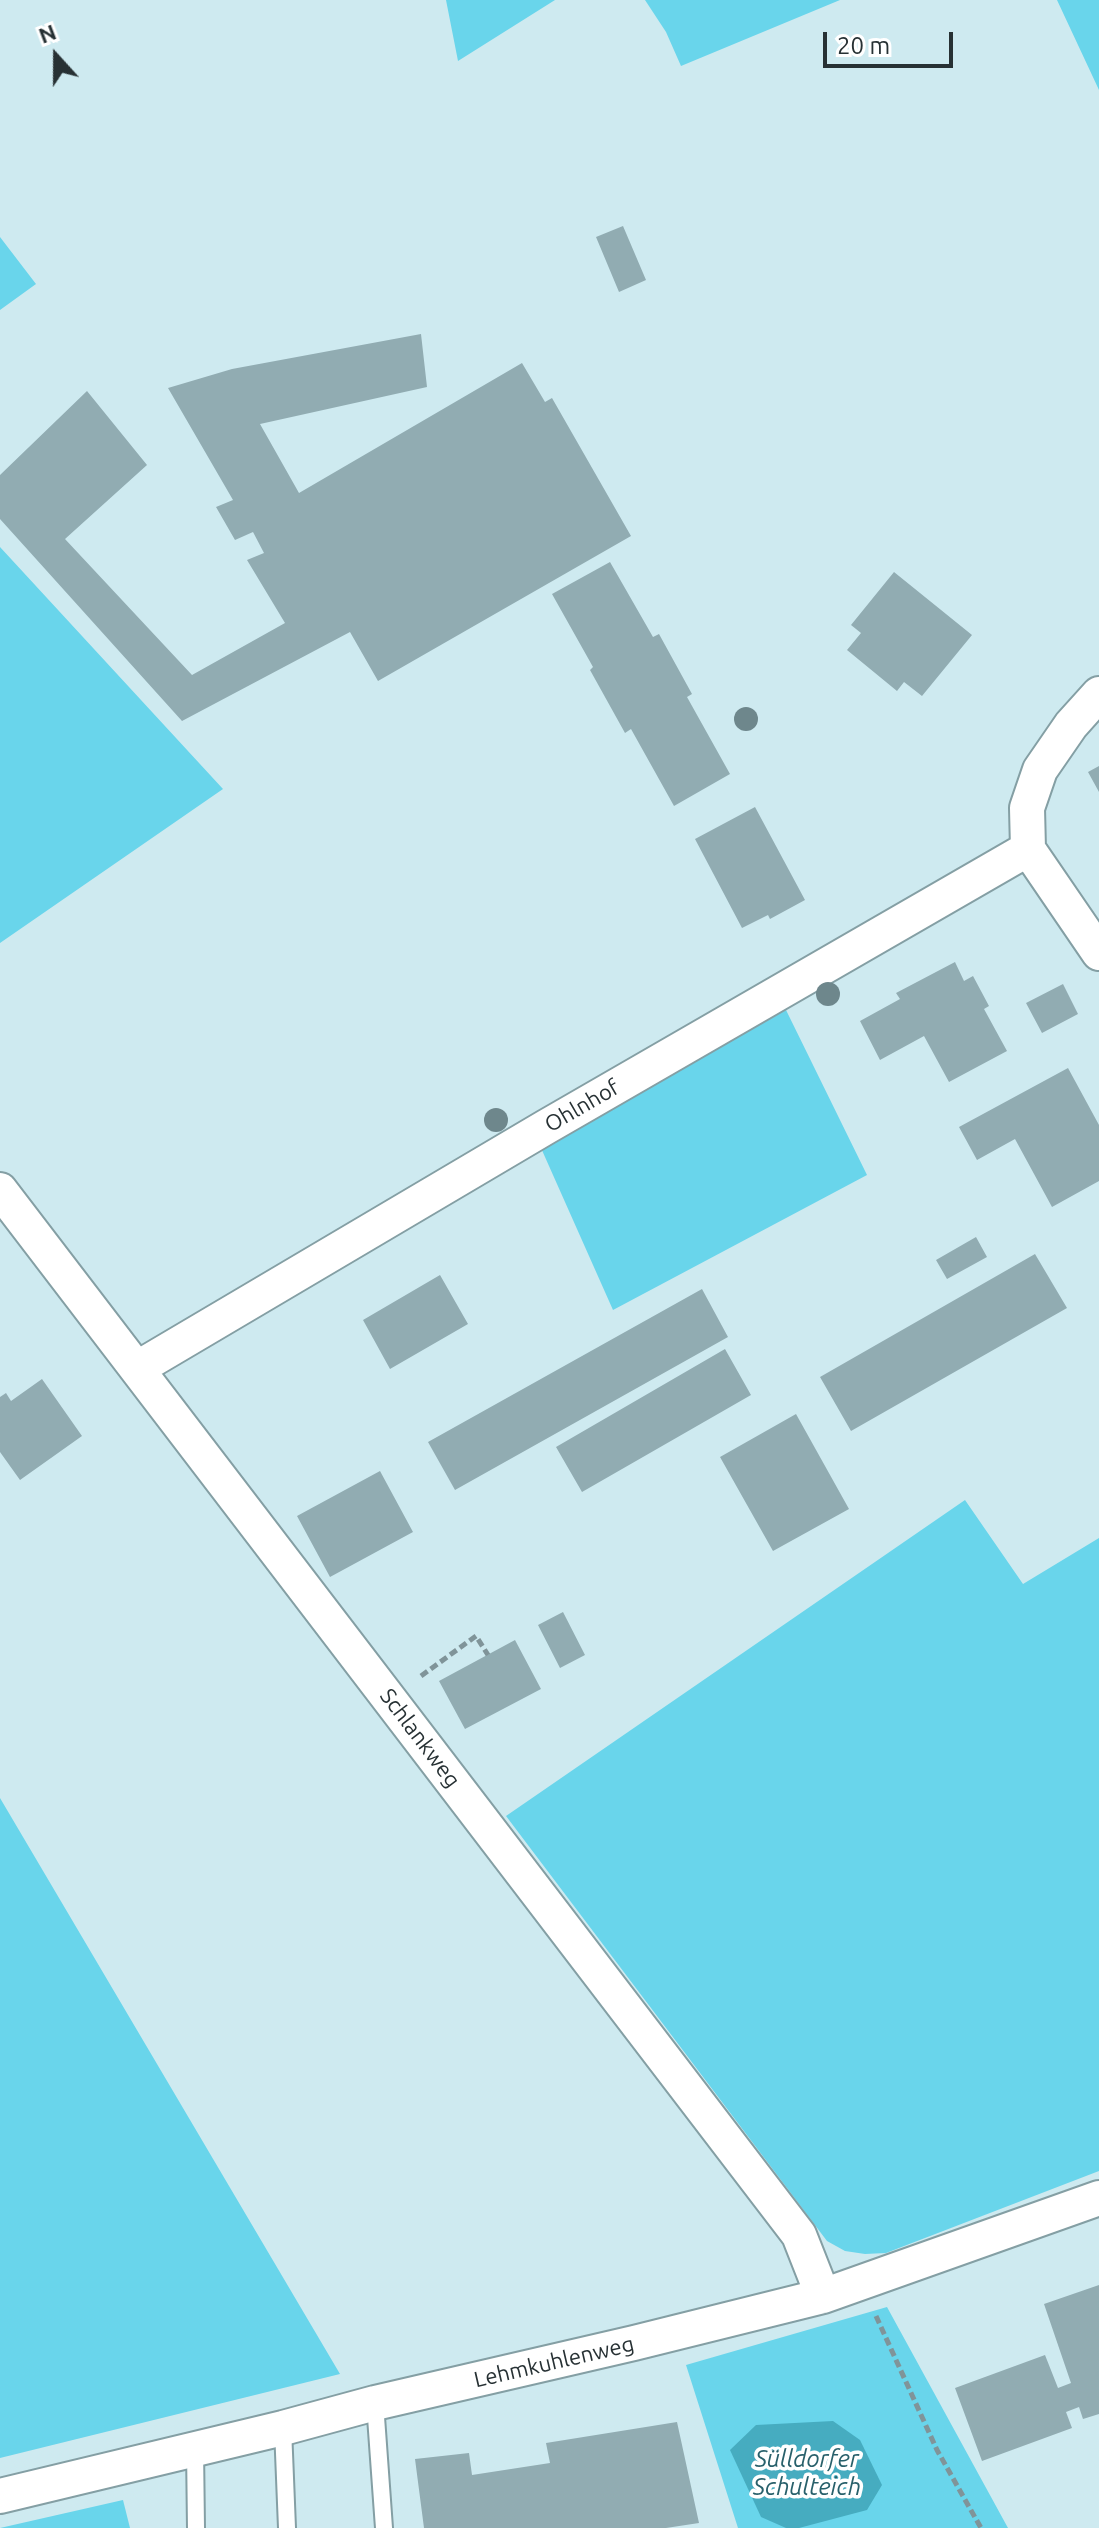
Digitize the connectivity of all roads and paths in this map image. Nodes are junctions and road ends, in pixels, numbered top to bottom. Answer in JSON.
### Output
{"nodes":[{"id":1,"x":1099,"y":694,"type":"edge"},
{"id":2,"x":1028,"y":849,"type":"junction"},
{"id":3,"x":1099,"y":953,"type":"edge"},
{"id":4,"x":0,"y":1190,"type":"edge"},
{"id":5,"x":138,"y":1368,"type":"junction"},
{"id":6,"x":488,"y":1655,"type":"dead end"},
{"id":7,"x":391,"y":1700,"type":"junction"},
{"id":8,"x":1099,"y":2198,"type":"edge"},
{"id":9,"x":861,"y":2282,"type":"junction"},
{"id":10,"x":823,"y":2296,"type":"junction"},
{"id":11,"x":375,"y":2403,"type":"junction"},
{"id":12,"x":283,"y":2428,"type":"junction"},
{"id":13,"x":195,"y":2448,"type":"junction"},
{"id":14,"x":0,"y":2496,"type":"edge"},
{"id":15,"x":196,"y":2528,"type":"edge"},
{"id":16,"x":287,"y":2528,"type":"edge"},
{"id":17,"x":384,"y":2528,"type":"edge"},
{"id":18,"x":981,"y":2528,"type":"edge"}],
"edges":[{"from":1,"to":2,"type":"street"},
{"from":2,"to":3,"type":"street"},
{"from":2,"to":5,"type":"street","name":"Ohlnhof"},
{"from":4,"to":5,"type":"street","name":"Schlankweg"},
{"from":5,"to":7,"type":"street","name":"Schlankweg"},
{"from":6,"to":7,"type":"path"},
{"from":7,"to":10,"type":"street","name":"Schlankweg"},
{"from":8,"to":9,"type":"street","name":"Lehmkuhlenweg"},
{"from":9,"to":10,"type":"street","name":"Lehmkuhlenweg"},
{"from":9,"to":18,"type":"path"},
{"from":10,"to":11,"type":"street","name":"Lehmkuhlenweg"},
{"from":11,"to":12,"type":"street","name":"Lehmkuhlenweg"},
{"from":11,"to":17,"type":"lane"},
{"from":12,"to":13,"type":"street","name":"Lehmkuhlenweg"},
{"from":12,"to":16,"type":"lane"},
{"from":13,"to":14,"type":"street","name":"Lehmkuhlenweg"},
{"from":13,"to":15,"type":"lane"}]}
